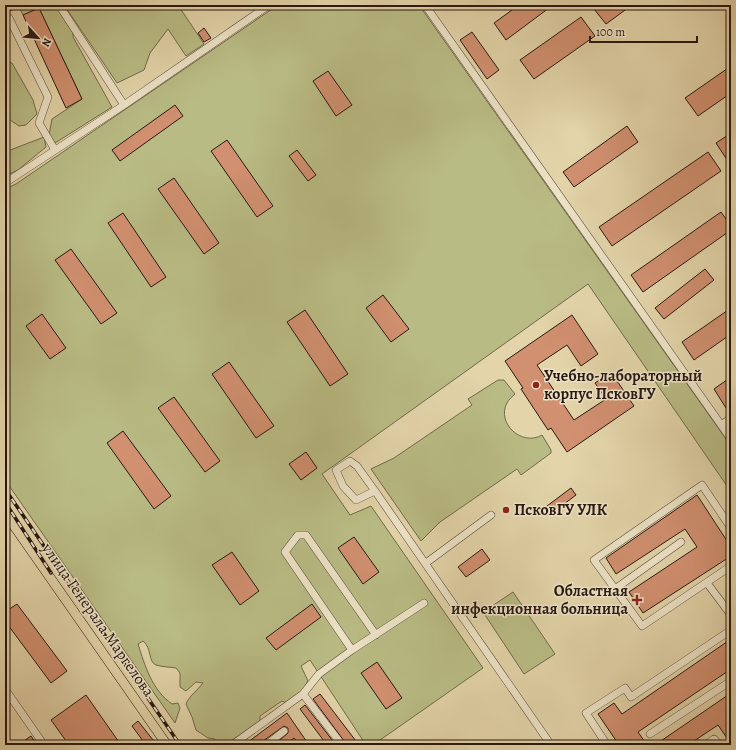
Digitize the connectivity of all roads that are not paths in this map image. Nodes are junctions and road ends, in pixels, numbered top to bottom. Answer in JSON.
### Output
{"nodes":[{"id":1,"x":59,"y":5,"type":"edge"},
{"id":2,"x":269,"y":5,"type":"edge"},
{"id":3,"x":425,"y":5,"type":"edge"},
{"id":4,"x":5,"y":20,"type":"edge"},
{"id":5,"x":124,"y":105,"type":"junction"},
{"id":6,"x":55,"y":150,"type":"junction"},
{"id":7,"x":5,"y":183,"type":"edge"},
{"id":8,"x":731,"y":418,"type":"edge"},
{"id":9,"x":721,"y":425,"type":"junction"},
{"id":10,"x":731,"y":440,"type":"edge"},
{"id":11,"x":376,"y":491,"type":"junction"},
{"id":12,"x":5,"y":513,"type":"edge"},
{"id":13,"x":491,"y":515,"type":"dead end"},
{"id":14,"x":731,"y":528,"type":"edge"},
{"id":15,"x":680,"y":542,"type":"dead end"},
{"id":16,"x":426,"y":564,"type":"junction"},
{"id":17,"x":731,"y":566,"type":"edge"},
{"id":18,"x":708,"y":583,"type":"junction"},
{"id":19,"x":615,"y":589,"type":"junction"},
{"id":20,"x":424,"y":603,"type":"dead end"},
{"id":21,"x":731,"y":615,"type":"edge"},
{"id":22,"x":731,"y":630,"type":"edge"},
{"id":23,"x":376,"y":635,"type":"junction"},
{"id":24,"x":352,"y":650,"type":"junction"},
{"id":25,"x":731,"y":681,"type":"edge"},
{"id":26,"x":5,"y":689,"type":"edge"},
{"id":27,"x":303,"y":694,"type":"junction"},
{"id":28,"x":284,"y":731,"type":"dead end"},
{"id":29,"x":650,"y":734,"type":"dead end"},
{"id":30,"x":234,"y":744,"type":"edge"},
{"id":31,"x":44,"y":745,"type":"edge"},
{"id":32,"x":167,"y":745,"type":"edge"},
{"id":33,"x":266,"y":745,"type":"edge"},
{"id":34,"x":342,"y":745,"type":"edge"},
{"id":35,"x":551,"y":745,"type":"edge"},
{"id":36,"x":607,"y":745,"type":"edge"},
{"id":37,"x":705,"y":745,"type":"edge"},
{"id":38,"x":720,"y":745,"type":"edge"}],
"edges":[{"from":1,"to":5,"type":"lane"},
{"from":2,"to":5,"type":"lane"},
{"from":3,"to":9,"type":"lane"},
{"from":4,"to":6,"type":"lane"},
{"from":5,"to":6,"type":"lane"},
{"from":6,"to":7,"type":"lane"},
{"from":8,"to":9,"type":"lane"},
{"from":9,"to":10,"type":"lane"},
{"from":11,"to":11,"type":"lane"},
{"from":11,"to":16,"type":"lane"},
{"from":12,"to":32,"type":"main road","name":"улица Генерала Маргелова"},
{"from":13,"to":16,"type":"lane"},
{"from":14,"to":19,"type":"lane"},
{"from":15,"to":19,"type":"lane"},
{"from":16,"to":35,"type":"lane"},
{"from":17,"to":18,"type":"lane"},
{"from":18,"to":19,"type":"lane"},
{"from":18,"to":21,"type":"lane"},
{"from":20,"to":23,"type":"lane"},
{"from":22,"to":36,"type":"lane"},
{"from":23,"to":24,"type":"lane"},
{"from":23,"to":24,"type":"lane"},
{"from":24,"to":27,"type":"lane"},
{"from":25,"to":29,"type":"lane"},
{"from":26,"to":31,"type":"lane"},
{"from":27,"to":30,"type":"lane"},
{"from":27,"to":34,"type":"lane"},
{"from":28,"to":33,"type":"lane"},
{"from":37,"to":38,"type":"lane"}]}
